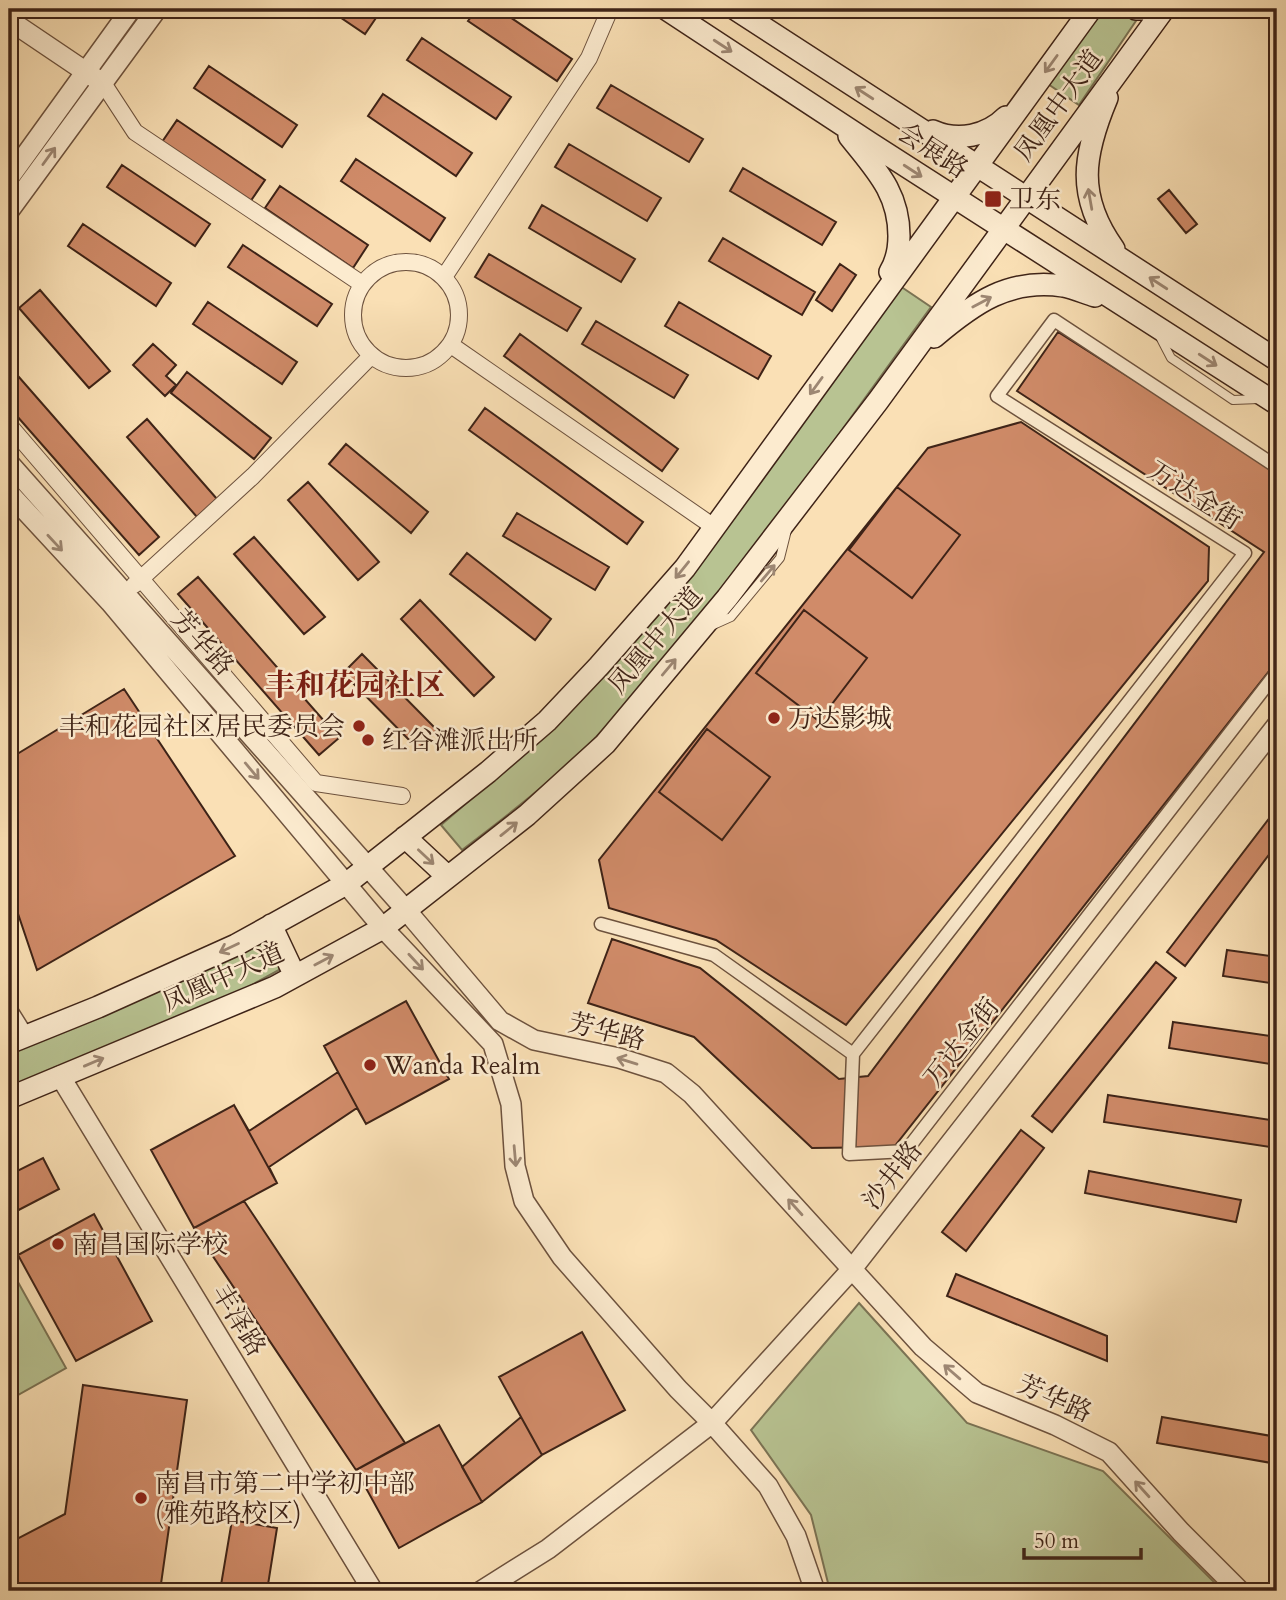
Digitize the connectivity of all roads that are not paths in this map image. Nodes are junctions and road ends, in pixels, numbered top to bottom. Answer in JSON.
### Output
{"nodes":[{"id":1,"x":131,"y":9,"type":"edge"},
{"id":2,"x":157,"y":9,"type":"edge"},
{"id":3,"x":610,"y":9,"type":"edge"},
{"id":4,"x":666,"y":9,"type":"edge"},
{"id":5,"x":734,"y":9,"type":"edge"},
{"id":6,"x":1091,"y":9,"type":"edge"},
{"id":7,"x":1136,"y":9,"type":"edge"},
{"id":8,"x":1150,"y":9,"type":"edge"},
{"id":9,"x":1164,"y":9,"type":"edge"},
{"id":10,"x":9,"y":20,"type":"edge"},
{"id":11,"x":86,"y":71,"type":"junction"},
{"id":12,"x":1118,"y":71,"type":"junction"},
{"id":13,"x":103,"y":83,"type":"junction"},
{"id":14,"x":1034,"y":87,"type":"junction"},
{"id":15,"x":895,"y":113,"type":"junction"},
{"id":16,"x":839,"y":123,"type":"junction"},
{"id":17,"x":976,"y":165,"type":"junction"},
{"id":18,"x":9,"y":178,"type":"edge"},
{"id":19,"x":953,"y":197,"type":"junction"},
{"id":20,"x":1025,"y":197,"type":"junction"},
{"id":21,"x":9,"y":211,"type":"edge"},
{"id":22,"x":1003,"y":228,"type":"junction"},
{"id":23,"x":1121,"y":259,"type":"junction"},
{"id":24,"x":444,"y":277,"type":"junction"},
{"id":25,"x":362,"y":284,"type":"junction"},
{"id":26,"x":1129,"y":309,"type":"junction"},
{"id":27,"x":451,"y":345,"type":"junction"},
{"id":28,"x":371,"y":356,"type":"junction"},
{"id":29,"x":838,"y":356,"type":"junction"},
{"id":30,"x":909,"y":358,"type":"junction"},
{"id":31,"x":1277,"y":360,"type":"edge"},
{"id":32,"x":1273,"y":401,"type":"edge"},
{"id":33,"x":9,"y":425,"type":"edge"},
{"id":34,"x":9,"y":463,"type":"edge"},
{"id":35,"x":1277,"y":467,"type":"edge"},
{"id":36,"x":9,"y":493,"type":"edge"},
{"id":37,"x":714,"y":527,"type":"junction"},
{"id":38,"x":140,"y":580,"type":"junction"},
{"id":39,"x":125,"y":594,"type":"junction"},
{"id":40,"x":1277,"y":671,"type":"edge"},
{"id":41,"x":1277,"y":725,"type":"edge"},
{"id":42,"x":402,"y":796,"type":"dead end"},
{"id":43,"x":405,"y":838,"type":"junction"},
{"id":44,"x":368,"y":867,"type":"junction"},
{"id":45,"x":448,"y":877,"type":"junction"},
{"id":46,"x":346,"y":884,"type":"junction"},
{"id":47,"x":407,"y":910,"type":"junction"},
{"id":48,"x":601,"y":924,"type":"dead end"},
{"id":49,"x":271,"y":925,"type":"junction"},
{"id":50,"x":383,"y":928,"type":"junction"},
{"id":51,"x":295,"y":976,"type":"junction"},
{"id":52,"x":9,"y":1013,"type":"edge"},
{"id":53,"x":16,"y":1040,"type":"edge"},
{"id":54,"x":853,"y":1054,"type":"junction"},
{"id":55,"x":61,"y":1076,"type":"junction"},
{"id":56,"x":9,"y":1098,"type":"edge"},
{"id":57,"x":852,"y":1269,"type":"junction"},
{"id":58,"x":712,"y":1423,"type":"junction"},
{"id":59,"x":373,"y":1591,"type":"edge"},
{"id":60,"x":481,"y":1591,"type":"edge"},
{"id":61,"x":815,"y":1591,"type":"edge"},
{"id":62,"x":1240,"y":1591,"type":"edge"}],
"edges":[{"from":1,"to":11,"type":"street"},
{"from":2,"to":13,"type":"street"},
{"from":3,"to":24,"type":"street"},
{"from":4,"to":16,"type":"main road","name":"会展路","one_way":true},
{"from":15,"to":5,"type":"main road","name":"会展路","one_way":true},
{"from":6,"to":14,"type":"main road","name":"凤凰中大道","one_way":true},
{"from":7,"to":8,"type":"main road"},
{"from":9,"to":12,"type":"main road","name":"凤凰中大道"},
{"from":10,"to":11,"type":"street"},
{"from":11,"to":13,"type":"street"},
{"from":11,"to":18,"type":"street"},
{"from":12,"to":20,"type":"main road","name":"凤凰中大道"},
{"from":23,"to":12,"type":"main road","one_way":true},
{"from":21,"to":13,"type":"street","one_way":true},
{"from":13,"to":25,"type":"street"},
{"from":14,"to":15,"type":"main road"},
{"from":14,"to":17,"type":"main road","name":"凤凰中大道"},
{"from":15,"to":17,"type":"main road","name":"会展路"},
{"from":16,"to":19,"type":"main road","name":"会展路","one_way":true},
{"from":16,"to":29,"type":"main road"},
{"from":17,"to":19,"type":"main road","name":"凤凰中大道"},
{"from":17,"to":20,"type":"main road","name":"会展路"},
{"from":19,"to":22,"type":"main road","name":"会展路"},
{"from":19,"to":29,"type":"main road","name":"凤凰中大道"},
{"from":20,"to":22,"type":"main road","name":"凤凰中大道"},
{"from":20,"to":23,"type":"main road","name":"会展路"},
{"from":22,"to":26,"type":"main road","name":"会展路"},
{"from":22,"to":30,"type":"main road","name":"凤凰中大道"},
{"from":31,"to":23,"type":"main road","name":"会展路","one_way":true},
{"from":24,"to":25,"type":"street"},
{"from":24,"to":27,"type":"street"},
{"from":25,"to":28,"type":"street"},
{"from":30,"to":26,"type":"main road","one_way":true},
{"from":26,"to":32,"type":"main road","name":"会展路","one_way":true},
{"from":27,"to":28,"type":"street"},
{"from":27,"to":37,"type":"street"},
{"from":28,"to":38,"type":"street"},
{"from":29,"to":37,"type":"main road","name":"凤凰中大道","one_way":true},
{"from":45,"to":30,"type":"main road","name":"凤凰中大道","one_way":true},
{"from":33,"to":38,"type":"street"},
{"from":34,"to":39,"type":"street","name":"芳华路"},
{"from":35,"to":54,"type":"street","name":"万达金街"},
{"from":36,"to":46,"type":"street","name":"芳华路","one_way":true},
{"from":37,"to":43,"type":"main road","name":"凤凰中大道","one_way":true},
{"from":38,"to":39,"type":"street"},
{"from":38,"to":42,"type":"street"},
{"from":39,"to":44,"type":"street","name":"芳华路"},
{"from":40,"to":54,"type":"street","name":"万达金街"},
{"from":41,"to":57,"type":"street","name":"沙井路"},
{"from":43,"to":44,"type":"main road","name":"凤凰中大道"},
{"from":43,"to":45,"type":"main road","one_way":true},
{"from":44,"to":46,"type":"main road","name":"凤凰中大道"},
{"from":44,"to":47,"type":"street","name":"芳华路"},
{"from":45,"to":47,"type":"main road","name":"凤凰中大道"},
{"from":46,"to":49,"type":"main road","name":"凤凰中大道"},
{"from":46,"to":50,"type":"street","name":"芳华路"},
{"from":47,"to":50,"type":"main road","name":"凤凰中大道"},
{"from":57,"to":47,"type":"street","name":"芳华路","one_way":true},
{"from":48,"to":54,"type":"street"},
{"from":49,"to":51,"type":"main road"},
{"from":49,"to":53,"type":"main road","name":"凤凰中大道","one_way":true},
{"from":51,"to":50,"type":"main road","name":"凤凰中大道","one_way":true},
{"from":50,"to":58,"type":"street","name":"芳华路","one_way":true},
{"from":55,"to":51,"type":"main road","name":"凤凰中大道","one_way":true},
{"from":52,"to":53,"type":"street"},
{"from":55,"to":56,"type":"main road","name":"凤凰中大道"},
{"from":55,"to":59,"type":"street","name":"丰泽路"},
{"from":57,"to":58,"type":"street","name":"沙井路"},
{"from":62,"to":57,"type":"street","name":"芳华路","one_way":true},
{"from":58,"to":60,"type":"street","name":"沙井路"},
{"from":58,"to":61,"type":"street","name":"芳华路"}]}
